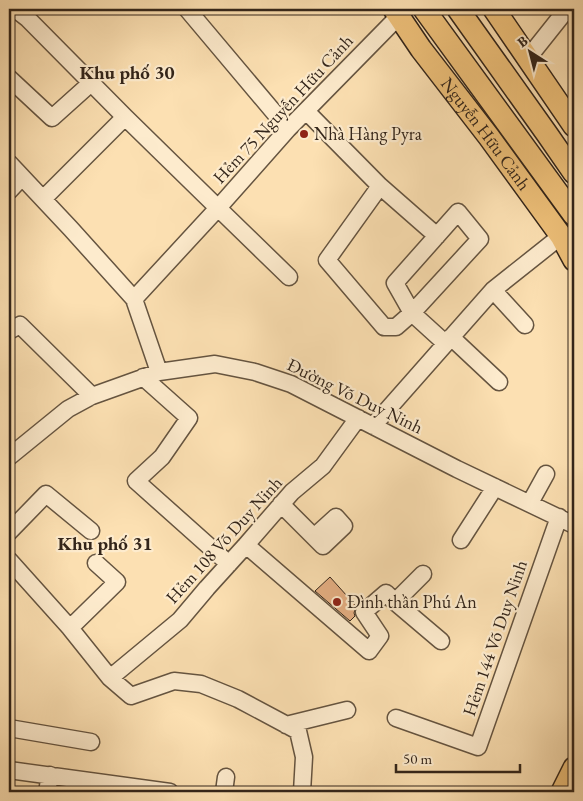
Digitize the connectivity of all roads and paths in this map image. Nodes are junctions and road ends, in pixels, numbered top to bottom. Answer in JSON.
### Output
{"nodes":[{"id":1,"x":187,"y":9,"type":"edge"},
{"id":2,"x":424,"y":9,"type":"edge"},
{"id":3,"x":458,"y":9,"type":"edge"},
{"id":4,"x":494,"y":9,"type":"edge"},
{"id":5,"x":567,"y":9,"type":"edge"},
{"id":6,"x":19,"y":10,"type":"edge"},
{"id":7,"x":396,"y":12,"type":"edge"},
{"id":8,"x":528,"y":58,"type":"junction"},
{"id":9,"x":9,"y":78,"type":"edge"},
{"id":10,"x":91,"y":83,"type":"junction"},
{"id":11,"x":306,"y":111,"type":"junction"},
{"id":12,"x":125,"y":117,"type":"junction"},
{"id":13,"x":574,"y":126,"type":"edge"},
{"id":14,"x":288,"y":129,"type":"junction"},
{"id":15,"x":9,"y":163,"type":"edge"},
{"id":16,"x":574,"y":173,"type":"edge"},
{"id":17,"x":22,"y":177,"type":"junction"},
{"id":18,"x":552,"y":184,"type":"junction"},
{"id":19,"x":380,"y":186,"type":"junction"},
{"id":20,"x":9,"y":191,"type":"edge"},
{"id":21,"x":533,"y":198,"type":"junction"},
{"id":22,"x":43,"y":199,"type":"junction"},
{"id":23,"x":218,"y":208,"type":"junction"},
{"id":24,"x":574,"y":215,"type":"edge"},
{"id":25,"x":437,"y":236,"type":"junction"},
{"id":26,"x":561,"y":236,"type":"junction"},
{"id":27,"x":574,"y":260,"type":"edge"},
{"id":28,"x":289,"y":277,"type":"dead end"},
{"id":29,"x":493,"y":290,"type":"junction"},
{"id":30,"x":134,"y":299,"type":"junction"},
{"id":31,"x":412,"y":313,"type":"junction"},
{"id":32,"x":525,"y":325,"type":"dead end"},
{"id":33,"x":9,"y":331,"type":"edge"},
{"id":34,"x":448,"y":340,"type":"junction"},
{"id":35,"x":159,"y":372,"type":"junction"},
{"id":36,"x":143,"y":377,"type":"junction"},
{"id":37,"x":499,"y":382,"type":"dead end"},
{"id":38,"x":92,"y":396,"type":"junction"},
{"id":39,"x":358,"y":418,"type":"junction"},
{"id":40,"x":373,"y":426,"type":"junction"},
{"id":41,"x":9,"y":457,"type":"edge"},
{"id":42,"x":546,"y":474,"type":"dead end"},
{"id":43,"x":495,"y":487,"type":"junction"},
{"id":44,"x":530,"y":503,"type":"junction"},
{"id":45,"x":281,"y":504,"type":"junction"},
{"id":46,"x":559,"y":517,"type":"junction"},
{"id":47,"x":574,"y":525,"type":"edge"},
{"id":48,"x":90,"y":531,"type":"dead end"},
{"id":49,"x":9,"y":532,"type":"edge"},
{"id":50,"x":314,"y":537,"type":"dead end"},
{"id":51,"x":461,"y":540,"type":"dead end"},
{"id":52,"x":246,"y":546,"type":"junction"},
{"id":53,"x":9,"y":560,"type":"edge"},
{"id":54,"x":96,"y":563,"type":"dead end"},
{"id":55,"x":228,"y":564,"type":"junction"},
{"id":56,"x":423,"y":574,"type":"dead end"},
{"id":57,"x":395,"y":602,"type":"junction"},
{"id":58,"x":70,"y":628,"type":"junction"},
{"id":59,"x":441,"y":642,"type":"dead end"},
{"id":60,"x":110,"y":678,"type":"junction"},
{"id":61,"x":347,"y":710,"type":"dead end"},
{"id":62,"x":396,"y":718,"type":"dead end"},
{"id":63,"x":286,"y":725,"type":"junction"},
{"id":64,"x":9,"y":728,"type":"edge"},
{"id":65,"x":91,"y":742,"type":"dead end"},
{"id":66,"x":574,"y":768,"type":"edge"},
{"id":67,"x":9,"y":770,"type":"edge"},
{"id":68,"x":50,"y":775,"type":"junction"},
{"id":69,"x":47,"y":792,"type":"edge"},
{"id":70,"x":170,"y":792,"type":"edge"},
{"id":71,"x":302,"y":792,"type":"edge"},
{"id":72,"x":562,"y":792,"type":"edge"}],
"edges":[{"from":1,"to":14,"type":"street"},
{"from":2,"to":18,"type":"main road","name":"Nguyễn Hữu Cảnh"},
{"from":3,"to":16,"type":"main road"},
{"from":4,"to":8,"type":"main road"},
{"from":5,"to":8,"type":"street"},
{"from":6,"to":10,"type":"street"},
{"from":7,"to":11,"type":"street","name":"Hẻm 75 Nguyễn Hữu Cảnh"},
{"from":7,"to":21,"type":"main road","name":"Nguyễn Hữu Cảnh"},
{"from":8,"to":13,"type":"main road"},
{"from":9,"to":10,"type":"street"},
{"from":10,"to":12,"type":"street"},
{"from":11,"to":14,"type":"street","name":"Hẻm 75 Nguyễn Hữu Cảnh"},
{"from":11,"to":19,"type":"street"},
{"from":12,"to":22,"type":"street"},
{"from":12,"to":23,"type":"street"},
{"from":14,"to":23,"type":"street","name":"Hẻm 75 Nguyễn Hữu Cảnh"},
{"from":15,"to":17,"type":"street"},
{"from":17,"to":20,"type":"street"},
{"from":17,"to":22,"type":"street"},
{"from":18,"to":21,"type":"main road"},
{"from":18,"to":24,"type":"main road","name":"Nguyễn Hữu Cảnh"},
{"from":19,"to":25,"type":"street"},
{"from":19,"to":31,"type":"street"},
{"from":21,"to":26,"type":"main road","name":"Nguyễn Hữu Cảnh"},
{"from":22,"to":30,"type":"street"},
{"from":23,"to":28,"type":"street"},
{"from":23,"to":30,"type":"street","name":"Hẻm 75 Nguyễn Hữu Cảnh"},
{"from":25,"to":31,"type":"street"},
{"from":25,"to":31,"type":"street"},
{"from":26,"to":27,"type":"main road","name":"Nguyễn Hữu Cảnh"},
{"from":26,"to":29,"type":"street"},
{"from":29,"to":32,"type":"street"},
{"from":29,"to":34,"type":"street"},
{"from":30,"to":35,"type":"street"},
{"from":31,"to":34,"type":"street"},
{"from":33,"to":38,"type":"street"},
{"from":34,"to":37,"type":"street"},
{"from":34,"to":40,"type":"street"},
{"from":35,"to":36,"type":"street","name":"Đường Võ Duy Ninh"},
{"from":35,"to":39,"type":"street","name":"Đường Võ Duy Ninh"},
{"from":36,"to":38,"type":"street","name":"Đường Võ Duy Ninh"},
{"from":36,"to":55,"type":"street"},
{"from":38,"to":41,"type":"street","name":"Đường Võ Duy Ninh"},
{"from":39,"to":40,"type":"street","name":"Đường Võ Duy Ninh"},
{"from":39,"to":45,"type":"street","name":"Hẻm 108 Võ Duy Ninh"},
{"from":40,"to":43,"type":"street","name":"Đường Võ Duy Ninh"},
{"from":42,"to":44,"type":"street"},
{"from":43,"to":44,"type":"street","name":"Đường Võ Duy Ninh"},
{"from":43,"to":51,"type":"street"},
{"from":44,"to":46,"type":"street","name":"Đường Võ Duy Ninh"},
{"from":45,"to":50,"type":"street"},
{"from":45,"to":52,"type":"street","name":"Hẻm 108 Võ Duy Ninh"},
{"from":46,"to":47,"type":"street","name":"Đường Võ Duy Ninh"},
{"from":46,"to":62,"type":"street","name":"Hẻm 144 Võ Duy Ninh"},
{"from":48,"to":49,"type":"street"},
{"from":52,"to":55,"type":"street","name":"Hẻm 108 Võ Duy Ninh"},
{"from":52,"to":57,"type":"street"},
{"from":53,"to":58,"type":"street"},
{"from":54,"to":58,"type":"street"},
{"from":55,"to":60,"type":"street","name":"Hẻm 108 Võ Duy Ninh"},
{"from":56,"to":57,"type":"street"},
{"from":57,"to":59,"type":"street"},
{"from":58,"to":60,"type":"street"},
{"from":60,"to":63,"type":"street"},
{"from":61,"to":63,"type":"street"},
{"from":63,"to":71,"type":"street"},
{"from":64,"to":65,"type":"street"},
{"from":66,"to":72,"type":"main road"},
{"from":67,"to":68,"type":"street"},
{"from":68,"to":69,"type":"street"},
{"from":68,"to":70,"type":"street"}]}
